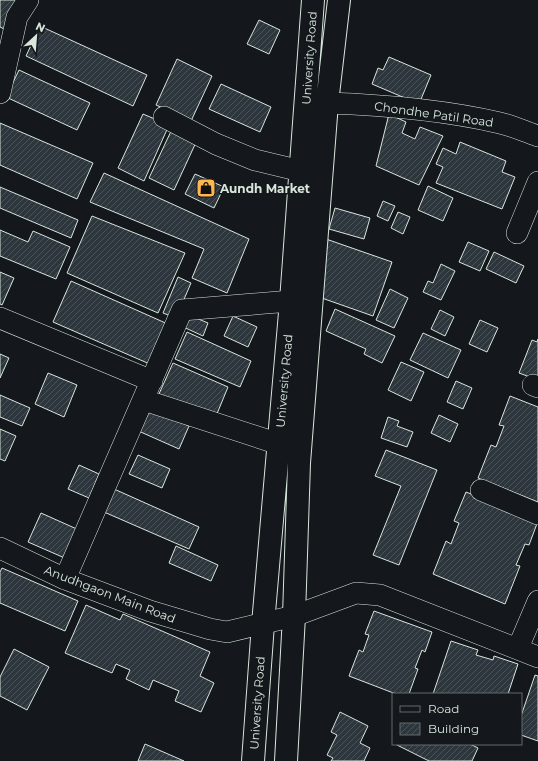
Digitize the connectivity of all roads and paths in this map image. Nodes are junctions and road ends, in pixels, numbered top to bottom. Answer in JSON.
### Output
{"nodes":[{"id":1,"x":28,"y":0,"type":"edge"},
{"id":2,"x":313,"y":0,"type":"edge"},
{"id":3,"x":339,"y":0,"type":"edge"},
{"id":4,"x":4,"y":53,"type":"edge"},
{"id":5,"x":0,"y":93,"type":"edge"},
{"id":6,"x":327,"y":103,"type":"junction"},
{"id":7,"x":164,"y":117,"type":"dead end"},
{"id":8,"x":538,"y":136,"type":"edge"},
{"id":9,"x":301,"y":171,"type":"junction"},
{"id":10,"x":538,"y":182,"type":"edge"},
{"id":11,"x":517,"y":233,"type":"dead end"},
{"id":12,"x":301,"y":301,"type":"junction"},
{"id":13,"x":0,"y":318,"type":"edge"},
{"id":14,"x":152,"y":381,"type":"junction"},
{"id":15,"x":144,"y":400,"type":"junction"},
{"id":16,"x":279,"y":444,"type":"junction"},
{"id":17,"x":481,"y":490,"type":"dead end"},
{"id":18,"x":538,"y":514,"type":"edge"},
{"id":19,"x":0,"y":548,"type":"edge"},
{"id":20,"x":65,"y":579,"type":"junction"},
{"id":21,"x":538,"y":601,"type":"edge"},
{"id":22,"x":294,"y":616,"type":"junction"},
{"id":23,"x":263,"y":624,"type":"junction"},
{"id":24,"x":518,"y":648,"type":"junction"},
{"id":25,"x":538,"y":657,"type":"edge"},
{"id":26,"x":253,"y":761,"type":"edge"},
{"id":27,"x":286,"y":761,"type":"edge"}],
"edges":[{"from":1,"to":4,"type":"street"},
{"from":2,"to":9,"type":"main road","name":"University Road"},
{"from":3,"to":6,"type":"main road","name":"University Road"},
{"from":4,"to":5,"type":"street"},
{"from":6,"to":8,"type":"street","name":"Chondhe Patil Road"},
{"from":6,"to":12,"type":"main road","name":"University Road"},
{"from":7,"to":9,"type":"street"},
{"from":9,"to":12,"type":"main road","name":"University Road"},
{"from":10,"to":11,"type":"street"},
{"from":12,"to":14,"type":"street"},
{"from":12,"to":16,"type":"main road","name":"University Road"},
{"from":12,"to":22,"type":"main road","name":"University Road"},
{"from":13,"to":14,"type":"street"},
{"from":14,"to":15,"type":"street"},
{"from":15,"to":16,"type":"street"},
{"from":15,"to":20,"type":"street"},
{"from":16,"to":23,"type":"main road","name":"University Road"},
{"from":17,"to":18,"type":"street"},
{"from":19,"to":20,"type":"street","name":"Anudhgaon Main Road"},
{"from":20,"to":23,"type":"street","name":"Anudhgaon Main Road"},
{"from":21,"to":24,"type":"street"},
{"from":22,"to":23,"type":"street","name":"Anudhgaon Main Road"},
{"from":22,"to":24,"type":"street","name":"Anudhgaon Main Road"},
{"from":22,"to":27,"type":"main road","name":"University Road"},
{"from":23,"to":26,"type":"main road","name":"University Road"},
{"from":24,"to":25,"type":"street","name":"Anudhgaon Main Road"}]}
